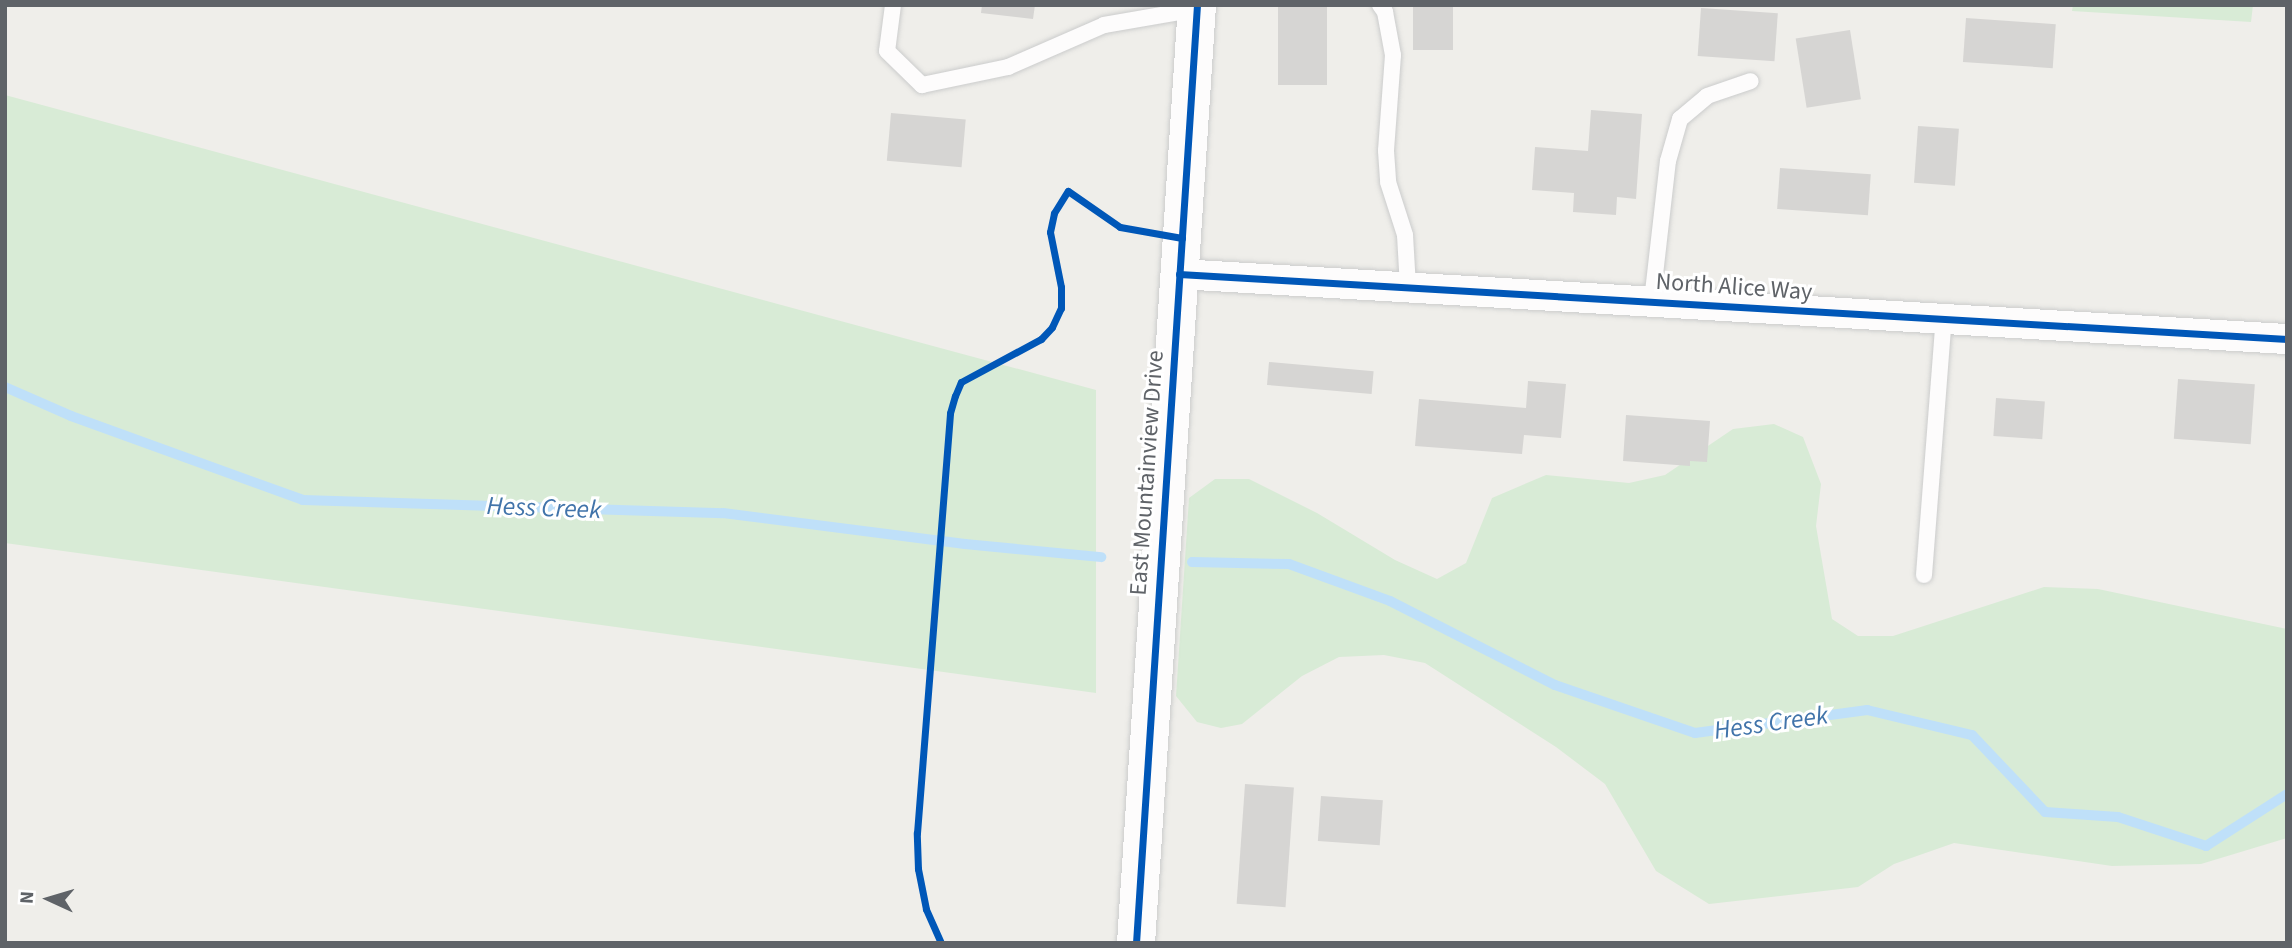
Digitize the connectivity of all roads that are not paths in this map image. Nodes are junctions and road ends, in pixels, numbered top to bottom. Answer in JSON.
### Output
{"nodes":[{"id":1,"x":893,"y":5,"type":"edge"},
{"id":2,"x":1380,"y":5,"type":"edge"},
{"id":3,"x":1197,"y":7,"type":"edge"},
{"id":4,"x":1751,"y":81,"type":"dead end"},
{"id":5,"x":1179,"y":274,"type":"junction"},
{"id":6,"x":1408,"y":287,"type":"junction"},
{"id":7,"x":1651,"y":301,"type":"junction"},
{"id":8,"x":1944,"y":318,"type":"junction"},
{"id":9,"x":2287,"y":338,"type":"edge"},
{"id":10,"x":1924,"y":575,"type":"dead end"},
{"id":11,"x":1136,"y":943,"type":"edge"}],
"edges":[{"from":1,"to":3,"type":"lane"},
{"from":2,"to":6,"type":"lane"},
{"from":3,"to":5,"type":"main road","name":"East Mountainview Drive"},
{"from":4,"to":7,"type":"lane"},
{"from":5,"to":6,"type":"street","name":"North Alice Way"},
{"from":5,"to":11,"type":"main road","name":"East Mountainview Drive"},
{"from":6,"to":7,"type":"street","name":"North Alice Way"},
{"from":7,"to":8,"type":"street","name":"North Alice Way"},
{"from":8,"to":9,"type":"street","name":"North Alice Way"},
{"from":8,"to":10,"type":"lane"}]}
